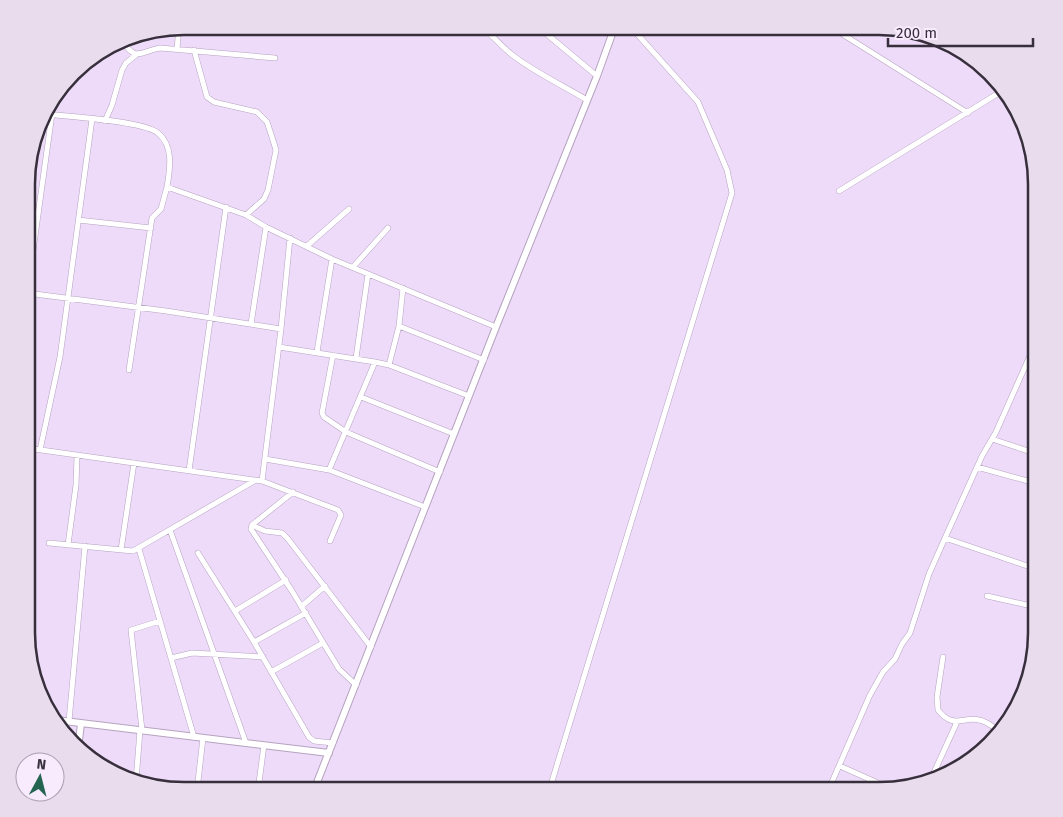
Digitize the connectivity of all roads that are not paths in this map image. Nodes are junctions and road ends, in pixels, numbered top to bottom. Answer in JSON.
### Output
{"nodes":[{"id":1,"x":178,"y":35,"type":"edge"},
{"id":2,"x":491,"y":35,"type":"edge"},
{"id":3,"x":548,"y":35,"type":"edge"},
{"id":4,"x":612,"y":35,"type":"edge"},
{"id":5,"x":638,"y":35,"type":"edge"},
{"id":6,"x":845,"y":35,"type":"edge"},
{"id":7,"x":126,"y":47,"type":"edge"},
{"id":8,"x":177,"y":49,"type":"junction"},
{"id":9,"x":194,"y":50,"type":"junction"},
{"id":10,"x":136,"y":55,"type":"junction"},
{"id":11,"x":275,"y":58,"type":"dead end"},
{"id":12,"x":597,"y":76,"type":"junction"},
{"id":13,"x":998,"y":94,"type":"edge"},
{"id":14,"x":587,"y":100,"type":"junction"},
{"id":15,"x":968,"y":113,"type":"junction"},
{"id":16,"x":52,"y":114,"type":"edge"},
{"id":17,"x":52,"y":116,"type":"edge"},
{"id":18,"x":92,"y":119,"type":"junction"},
{"id":19,"x":106,"y":120,"type":"junction"},
{"id":20,"x":167,"y":187,"type":"junction"},
{"id":21,"x":839,"y":191,"type":"dead end"},
{"id":22,"x":226,"y":208,"type":"junction"},
{"id":23,"x":349,"y":209,"type":"dead end"},
{"id":24,"x":246,"y":215,"type":"junction"},
{"id":25,"x":37,"y":220,"type":"joint"},
{"id":26,"x":78,"y":220,"type":"junction"},
{"id":27,"x":266,"y":227,"type":"junction"},
{"id":28,"x":151,"y":228,"type":"junction"},
{"id":29,"x":388,"y":228,"type":"dead end"},
{"id":30,"x":35,"y":235,"type":"edge"},
{"id":31,"x":290,"y":238,"type":"junction"},
{"id":32,"x":307,"y":246,"type":"junction"},
{"id":33,"x":332,"y":258,"type":"junction"},
{"id":34,"x":353,"y":266,"type":"junction"},
{"id":35,"x":368,"y":274,"type":"junction"},
{"id":36,"x":403,"y":288,"type":"junction"},
{"id":37,"x":35,"y":294,"type":"edge"},
{"id":38,"x":68,"y":299,"type":"junction"},
{"id":39,"x":140,"y":307,"type":"junction"},
{"id":40,"x":210,"y":317,"type":"junction"},
{"id":41,"x":251,"y":324,"type":"junction"},
{"id":42,"x":399,"y":326,"type":"junction"},
{"id":43,"x":496,"y":327,"type":"junction"},
{"id":44,"x":281,"y":329,"type":"junction"},
{"id":45,"x":279,"y":346,"type":"junction"},
{"id":46,"x":317,"y":352,"type":"junction"},
{"id":47,"x":334,"y":355,"type":"junction"},
{"id":48,"x":356,"y":358,"type":"junction"},
{"id":49,"x":484,"y":360,"type":"junction"},
{"id":50,"x":1028,"y":360,"type":"edge"},
{"id":51,"x":375,"y":362,"type":"junction"},
{"id":52,"x":389,"y":365,"type":"junction"},
{"id":53,"x":130,"y":370,"type":"dead end"},
{"id":54,"x":469,"y":396,"type":"junction"},
{"id":55,"x":361,"y":397,"type":"junction"},
{"id":56,"x":346,"y":432,"type":"junction"},
{"id":57,"x":454,"y":434,"type":"junction"},
{"id":58,"x":992,"y":439,"type":"junction"},
{"id":59,"x":35,"y":449,"type":"edge"},
{"id":60,"x":40,"y":450,"type":"junction"},
{"id":61,"x":1028,"y":451,"type":"edge"},
{"id":62,"x":77,"y":456,"type":"junction"},
{"id":63,"x":265,"y":459,"type":"junction"},
{"id":64,"x":134,"y":463,"type":"junction"},
{"id":65,"x":977,"y":467,"type":"junction"},
{"id":66,"x":329,"y":470,"type":"junction"},
{"id":67,"x":189,"y":471,"type":"junction"},
{"id":68,"x":440,"y":472,"type":"junction"},
{"id":69,"x":255,"y":481,"type":"junction"},
{"id":70,"x":1028,"y":481,"type":"edge"},
{"id":71,"x":262,"y":482,"type":"junction"},
{"id":72,"x":292,"y":492,"type":"junction"},
{"id":73,"x":425,"y":507,"type":"junction"},
{"id":74,"x":252,"y":525,"type":"junction"},
{"id":75,"x":170,"y":530,"type":"junction"},
{"id":76,"x":945,"y":538,"type":"junction"},
{"id":77,"x":330,"y":541,"type":"dead end"},
{"id":78,"x":49,"y":543,"type":"dead end"},
{"id":79,"x":68,"y":545,"type":"junction"},
{"id":80,"x":85,"y":546,"type":"junction"},
{"id":81,"x":139,"y":549,"type":"junction"},
{"id":82,"x":121,"y":550,"type":"junction"},
{"id":83,"x":198,"y":553,"type":"dead end"},
{"id":84,"x":1028,"y":566,"type":"edge"},
{"id":85,"x":286,"y":580,"type":"junction"},
{"id":86,"x":325,"y":586,"type":"junction"},
{"id":87,"x":987,"y":596,"type":"dead end"},
{"id":88,"x":1028,"y":605,"type":"edge"},
{"id":89,"x":302,"y":606,"type":"junction"},
{"id":90,"x":235,"y":611,"type":"junction"},
{"id":91,"x":306,"y":613,"type":"junction"},
{"id":92,"x":160,"y":621,"type":"junction"},
{"id":93,"x":254,"y":642,"type":"junction"},
{"id":94,"x":322,"y":643,"type":"junction"},
{"id":95,"x":371,"y":647,"type":"junction"},
{"id":96,"x":215,"y":654,"type":"junction"},
{"id":97,"x":263,"y":657,"type":"junction"},
{"id":98,"x":943,"y":657,"type":"dead end"},
{"id":99,"x":171,"y":658,"type":"junction"},
{"id":100,"x":271,"y":672,"type":"junction"},
{"id":101,"x":356,"y":685,"type":"junction"},
{"id":102,"x":63,"y":721,"type":"edge"},
{"id":103,"x":69,"y":721,"type":"junction"},
{"id":104,"x":957,"y":722,"type":"junction"},
{"id":105,"x":80,"y":724,"type":"junction"},
{"id":106,"x":993,"y":728,"type":"edge"},
{"id":107,"x":141,"y":730,"type":"junction"},
{"id":108,"x":194,"y":736,"type":"junction"},
{"id":109,"x":79,"y":738,"type":"edge"},
{"id":110,"x":204,"y":738,"type":"junction"},
{"id":111,"x":246,"y":742,"type":"junction"},
{"id":112,"x":333,"y":743,"type":"junction"},
{"id":113,"x":264,"y":745,"type":"junction"},
{"id":114,"x":329,"y":753,"type":"junction"},
{"id":115,"x":840,"y":766,"type":"junction"},
{"id":116,"x":934,"y":771,"type":"edge"},
{"id":117,"x":137,"y":774,"type":"edge"},
{"id":118,"x":198,"y":782,"type":"edge"},
{"id":119,"x":259,"y":782,"type":"edge"},
{"id":120,"x":317,"y":782,"type":"edge"},
{"id":121,"x":552,"y":782,"type":"edge"},
{"id":122,"x":832,"y":782,"type":"edge"},
{"id":123,"x":876,"y":782,"type":"edge"}],
"edges":[{"from":1,"to":8,"type":"street"},
{"from":2,"to":14,"type":"street"},
{"from":3,"to":12,"type":"street"},
{"from":4,"to":12,"type":"street"},
{"from":5,"to":121,"type":"street"},
{"from":6,"to":15,"type":"street"},
{"from":7,"to":10,"type":"street"},
{"from":8,"to":9,"type":"street"},
{"from":8,"to":10,"type":"street"},
{"from":9,"to":11,"type":"street"},
{"from":9,"to":24,"type":"street"},
{"from":10,"to":19,"type":"street"},
{"from":12,"to":14,"type":"street"},
{"from":13,"to":15,"type":"street"},
{"from":14,"to":43,"type":"street"},
{"from":15,"to":21,"type":"street"},
{"from":16,"to":18,"type":"street"},
{"from":17,"to":25,"type":"street"},
{"from":18,"to":19,"type":"street"},
{"from":18,"to":26,"type":"street"},
{"from":19,"to":20,"type":"street"},
{"from":20,"to":22,"type":"street"},
{"from":20,"to":28,"type":"street"},
{"from":22,"to":24,"type":"street"},
{"from":22,"to":40,"type":"street"},
{"from":23,"to":32,"type":"street"},
{"from":24,"to":27,"type":"street"},
{"from":25,"to":30,"type":"street"},
{"from":26,"to":28,"type":"street"},
{"from":26,"to":38,"type":"street"},
{"from":27,"to":31,"type":"street"},
{"from":27,"to":41,"type":"street"},
{"from":28,"to":39,"type":"street"},
{"from":29,"to":34,"type":"street"},
{"from":31,"to":32,"type":"street"},
{"from":31,"to":44,"type":"street"},
{"from":32,"to":33,"type":"street"},
{"from":33,"to":34,"type":"street"},
{"from":33,"to":46,"type":"street"},
{"from":34,"to":35,"type":"street"},
{"from":35,"to":36,"type":"street"},
{"from":35,"to":48,"type":"street"},
{"from":36,"to":42,"type":"street"},
{"from":36,"to":43,"type":"street"},
{"from":37,"to":38,"type":"street"},
{"from":38,"to":39,"type":"street"},
{"from":38,"to":60,"type":"street"},
{"from":39,"to":40,"type":"street"},
{"from":39,"to":53,"type":"street"},
{"from":40,"to":41,"type":"street"},
{"from":40,"to":67,"type":"street"},
{"from":41,"to":44,"type":"street"},
{"from":42,"to":49,"type":"street"},
{"from":42,"to":52,"type":"street"},
{"from":43,"to":49,"type":"street"},
{"from":44,"to":45,"type":"street"},
{"from":45,"to":46,"type":"street"},
{"from":45,"to":63,"type":"street"},
{"from":46,"to":47,"type":"street"},
{"from":47,"to":48,"type":"street"},
{"from":47,"to":56,"type":"street"},
{"from":48,"to":51,"type":"street"},
{"from":49,"to":54,"type":"street"},
{"from":50,"to":58,"type":"street"},
{"from":51,"to":52,"type":"street"},
{"from":51,"to":55,"type":"street"},
{"from":52,"to":54,"type":"street"},
{"from":54,"to":57,"type":"street"},
{"from":55,"to":56,"type":"street"},
{"from":55,"to":57,"type":"street"},
{"from":56,"to":66,"type":"street"},
{"from":56,"to":68,"type":"street"},
{"from":57,"to":68,"type":"street"},
{"from":58,"to":61,"type":"street"},
{"from":58,"to":65,"type":"street"},
{"from":59,"to":60,"type":"street"},
{"from":60,"to":62,"type":"street"},
{"from":62,"to":64,"type":"street"},
{"from":62,"to":79,"type":"street"},
{"from":63,"to":66,"type":"street"},
{"from":63,"to":71,"type":"street"},
{"from":64,"to":67,"type":"street"},
{"from":64,"to":82,"type":"street"},
{"from":65,"to":70,"type":"street"},
{"from":65,"to":76,"type":"street"},
{"from":66,"to":73,"type":"street"},
{"from":67,"to":69,"type":"street"},
{"from":68,"to":73,"type":"street"},
{"from":69,"to":71,"type":"street"},
{"from":69,"to":75,"type":"street"},
{"from":71,"to":72,"type":"street"},
{"from":72,"to":74,"type":"street"},
{"from":72,"to":77,"type":"street"},
{"from":73,"to":95,"type":"street"},
{"from":74,"to":85,"type":"street"},
{"from":74,"to":86,"type":"street"},
{"from":75,"to":81,"type":"street"},
{"from":75,"to":96,"type":"street"},
{"from":76,"to":84,"type":"street"},
{"from":76,"to":115,"type":"street"},
{"from":78,"to":79,"type":"street"},
{"from":79,"to":80,"type":"street"},
{"from":80,"to":82,"type":"street"},
{"from":80,"to":103,"type":"street"},
{"from":81,"to":82,"type":"street"},
{"from":81,"to":92,"type":"street"},
{"from":83,"to":90,"type":"street"},
{"from":85,"to":89,"type":"street"},
{"from":85,"to":90,"type":"street"},
{"from":86,"to":89,"type":"street"},
{"from":86,"to":95,"type":"street"},
{"from":87,"to":88,"type":"street"},
{"from":89,"to":91,"type":"street"},
{"from":90,"to":93,"type":"street"},
{"from":91,"to":93,"type":"street"},
{"from":91,"to":94,"type":"street"},
{"from":92,"to":99,"type":"street"},
{"from":92,"to":107,"type":"street"},
{"from":93,"to":97,"type":"street"},
{"from":94,"to":100,"type":"street"},
{"from":94,"to":101,"type":"street"},
{"from":95,"to":101,"type":"street"},
{"from":96,"to":97,"type":"street"},
{"from":96,"to":99,"type":"street"},
{"from":96,"to":111,"type":"street"},
{"from":97,"to":100,"type":"street"},
{"from":98,"to":104,"type":"street"},
{"from":99,"to":108,"type":"street"},
{"from":100,"to":112,"type":"street"},
{"from":101,"to":112,"type":"street"},
{"from":102,"to":103,"type":"street"},
{"from":103,"to":105,"type":"street"},
{"from":104,"to":106,"type":"street"},
{"from":104,"to":116,"type":"street"},
{"from":105,"to":107,"type":"street"},
{"from":105,"to":109,"type":"street"},
{"from":107,"to":108,"type":"street"},
{"from":107,"to":117,"type":"street"},
{"from":108,"to":110,"type":"street"},
{"from":110,"to":111,"type":"street"},
{"from":110,"to":118,"type":"street"},
{"from":111,"to":113,"type":"street"},
{"from":112,"to":114,"type":"street"},
{"from":113,"to":114,"type":"street"},
{"from":113,"to":119,"type":"street"},
{"from":114,"to":120,"type":"street"},
{"from":115,"to":122,"type":"street"},
{"from":115,"to":123,"type":"street"}]}
